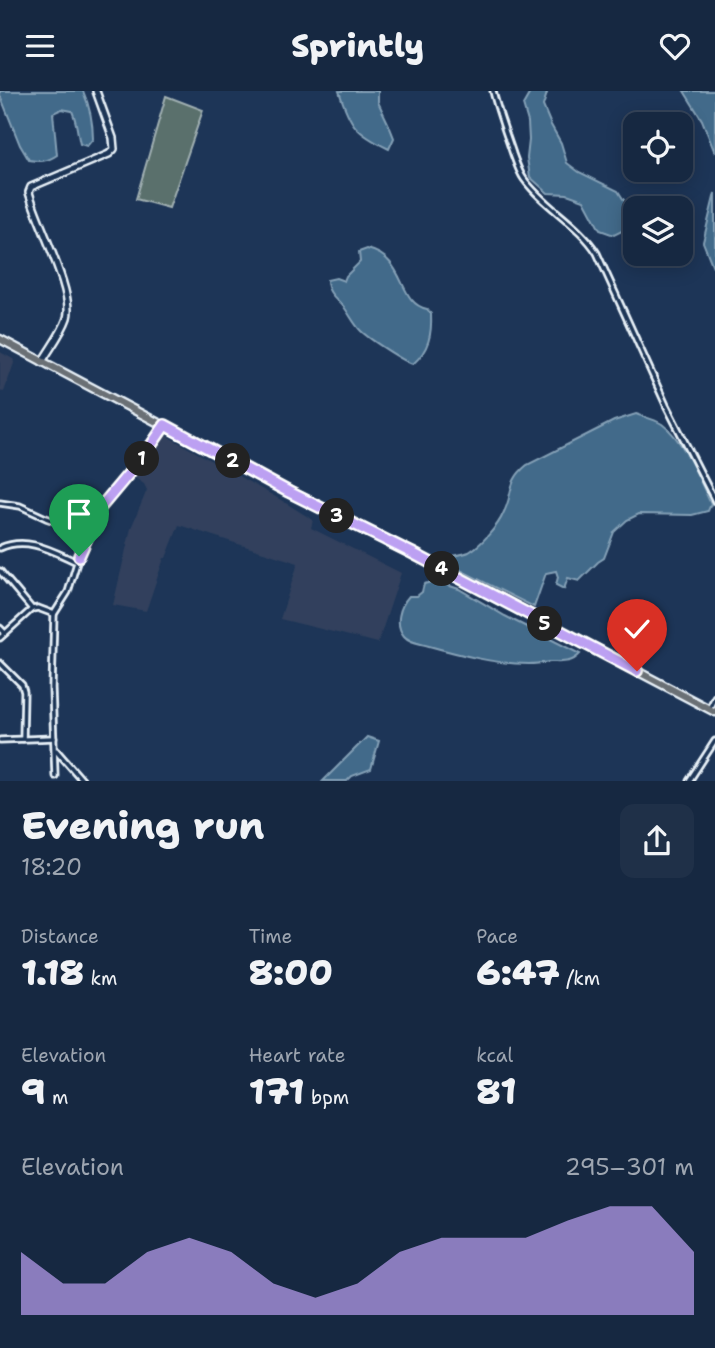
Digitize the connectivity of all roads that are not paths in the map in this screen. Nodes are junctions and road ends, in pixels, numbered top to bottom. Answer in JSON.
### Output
{"nodes":[{"id":1,"x":96,"y":91,"type":"edge"},
{"id":2,"x":493,"y":91,"type":"edge"},
{"id":3,"x":0,"y":339,"type":"edge"},
{"id":4,"x":42,"y":362,"type":"junction"},
{"id":5,"x":165,"y":425,"type":"junction"},
{"id":6,"x":715,"y":501,"type":"edge"},
{"id":7,"x":0,"y":503,"type":"edge"},
{"id":8,"x":89,"y":533,"type":"junction"},
{"id":9,"x":0,"y":548,"type":"edge"},
{"id":10,"x":77,"y":562,"type":"junction"},
{"id":11,"x":0,"y":571,"type":"edge"},
{"id":12,"x":32,"y":609,"type":"junction"},
{"id":13,"x":54,"y":614,"type":"junction"},
{"id":14,"x":0,"y":628,"type":"edge"},
{"id":15,"x":5,"y":633,"type":"junction"},
{"id":16,"x":0,"y":638,"type":"edge"},
{"id":17,"x":0,"y":663,"type":"edge"},
{"id":18,"x":715,"y":697,"type":"edge"},
{"id":19,"x":712,"y":711,"type":"edge"},
{"id":20,"x":55,"y":738,"type":"junction"},
{"id":21,"x":23,"y":739,"type":"junction"},
{"id":22,"x":0,"y":740,"type":"edge"},
{"id":23,"x":715,"y":741,"type":"edge"},
{"id":24,"x":55,"y":749,"type":"junction"},
{"id":25,"x":55,"y":776,"type":"dead end"},
{"id":26,"x":83,"y":781,"type":"edge"},
{"id":27,"x":689,"y":781,"type":"edge"}],
"edges":[{"from":1,"to":4,"type":"street"},
{"from":2,"to":6,"type":"street"},
{"from":3,"to":4,"type":"main road"},
{"from":4,"to":5,"type":"main road"},
{"from":5,"to":8,"type":"street"},
{"from":5,"to":19,"type":"main road"},
{"from":7,"to":8,"type":"street"},
{"from":8,"to":10,"type":"street"},
{"from":9,"to":10,"type":"street"},
{"from":10,"to":13,"type":"street"},
{"from":11,"to":12,"type":"street"},
{"from":12,"to":13,"type":"street"},
{"from":12,"to":15,"type":"street"},
{"from":13,"to":20,"type":"street"},
{"from":14,"to":15,"type":"street"},
{"from":15,"to":16,"type":"street"},
{"from":17,"to":21,"type":"street"},
{"from":18,"to":19,"type":"street"},
{"from":20,"to":21,"type":"street"},
{"from":20,"to":24,"type":"street"},
{"from":21,"to":22,"type":"street"},
{"from":23,"to":27,"type":"street"},
{"from":24,"to":25,"type":"street"},
{"from":24,"to":26,"type":"street"}]}
